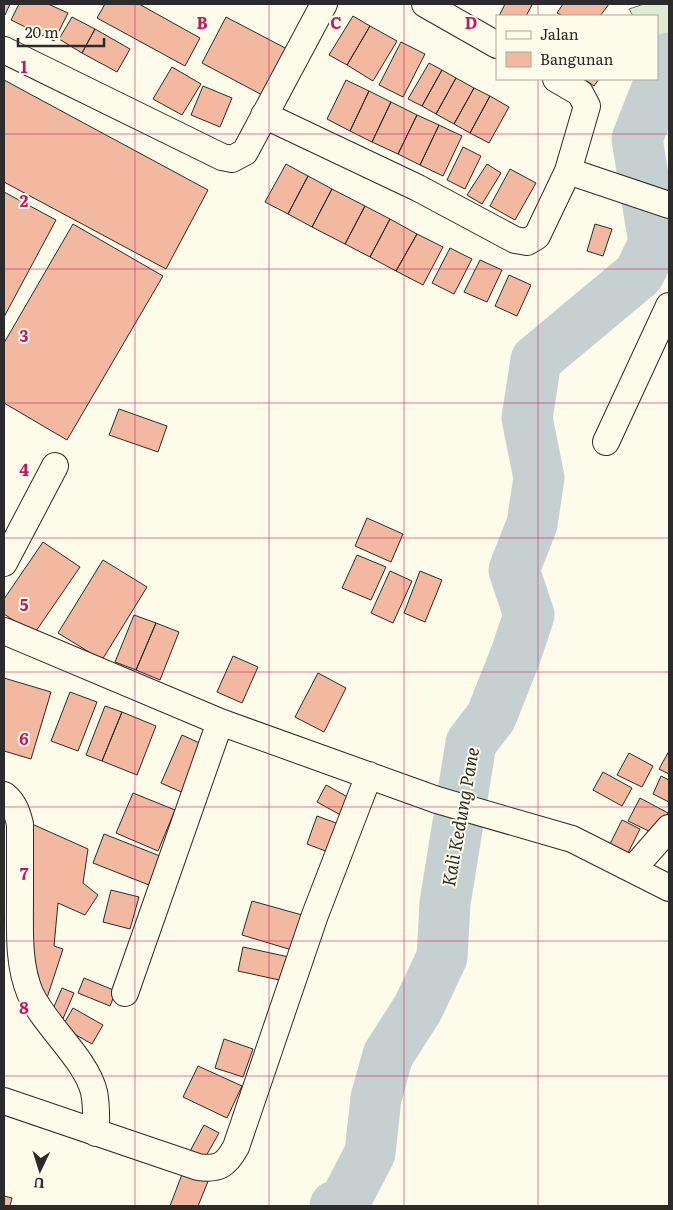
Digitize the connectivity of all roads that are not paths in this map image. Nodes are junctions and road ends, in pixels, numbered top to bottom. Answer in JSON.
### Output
{"nodes":[{"id":1,"x":324,"y":4,"type":"edge"},
{"id":2,"x":425,"y":4,"type":"edge"},
{"id":3,"x":496,"y":44,"type":"edge"},
{"id":4,"x":4,"y":50,"type":"edge"},
{"id":5,"x":558,"y":80,"type":"edge"},
{"id":6,"x":264,"y":116,"type":"junction"},
{"id":7,"x":578,"y":175,"type":"junction"},
{"id":8,"x":669,"y":205,"type":"edge"},
{"id":9,"x":669,"y":306,"type":"edge"},
{"id":10,"x":606,"y":442,"type":"dead end"},
{"id":11,"x":55,"y":466,"type":"dead end"},
{"id":12,"x":4,"y":564,"type":"edge"},
{"id":13,"x":4,"y":631,"type":"edge"},
{"id":14,"x":220,"y":722,"type":"junction"},
{"id":15,"x":369,"y":776,"type":"junction"},
{"id":16,"x":4,"y":795,"type":"edge"},
{"id":17,"x":669,"y":828,"type":"edge"},
{"id":18,"x":633,"y":869,"type":"junction"},
{"id":19,"x":669,"y":888,"type":"edge"},
{"id":20,"x":125,"y":993,"type":"dead end"},
{"id":21,"x":4,"y":1101,"type":"edge"},
{"id":22,"x":96,"y":1133,"type":"junction"}],
"edges":[{"from":1,"to":6,"type":"street"},
{"from":2,"to":3,"type":"street"},
{"from":4,"to":6,"type":"street"},
{"from":5,"to":7,"type":"street"},
{"from":6,"to":7,"type":"street"},
{"from":7,"to":8,"type":"street"},
{"from":9,"to":10,"type":"street"},
{"from":11,"to":12,"type":"street"},
{"from":13,"to":14,"type":"street"},
{"from":14,"to":15,"type":"street"},
{"from":14,"to":20,"type":"street"},
{"from":15,"to":18,"type":"street"},
{"from":15,"to":22,"type":"street"},
{"from":16,"to":22,"type":"street"},
{"from":17,"to":18,"type":"street"},
{"from":18,"to":19,"type":"street"},
{"from":21,"to":22,"type":"street"}]}
